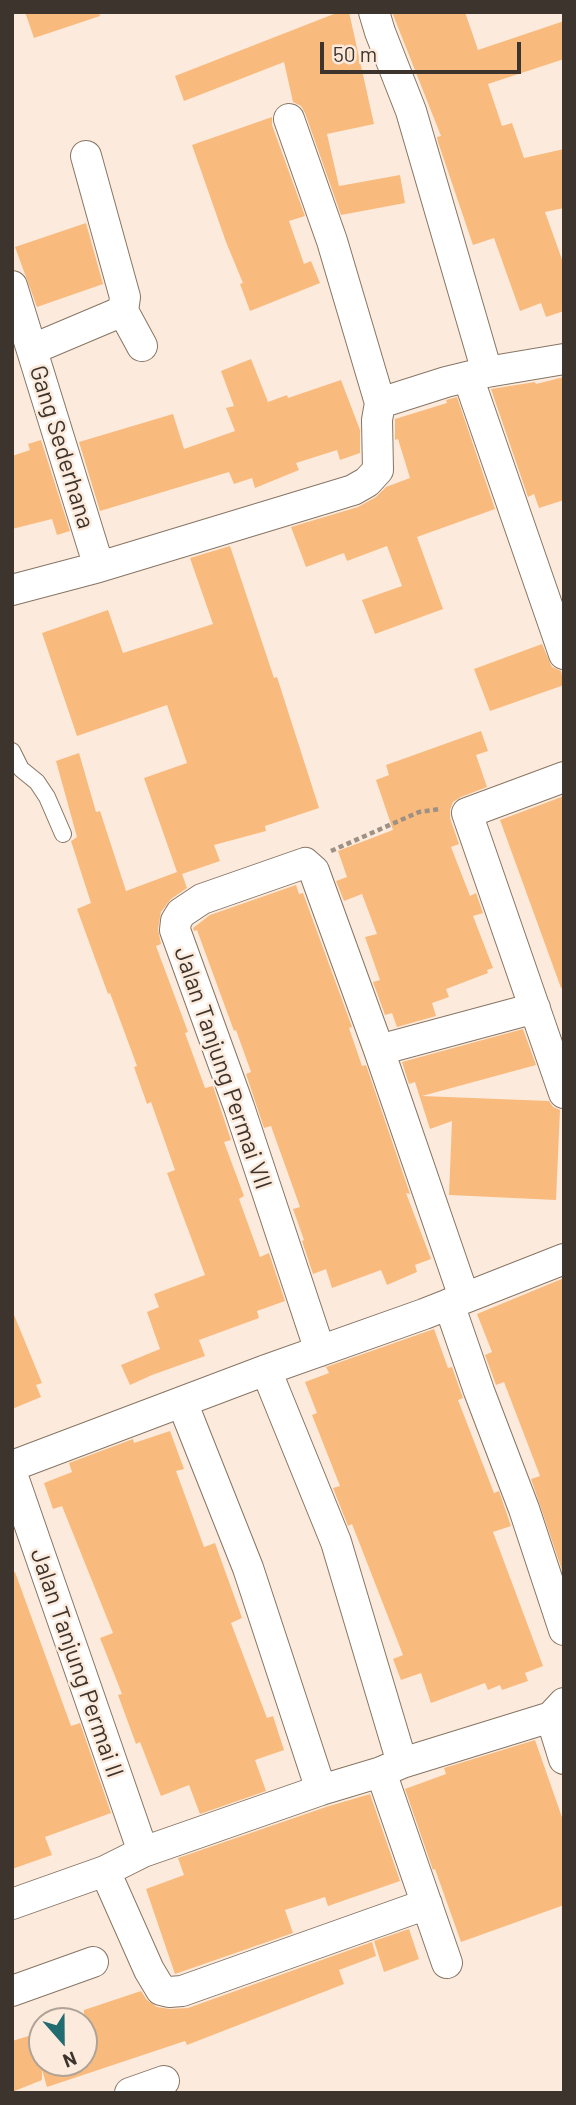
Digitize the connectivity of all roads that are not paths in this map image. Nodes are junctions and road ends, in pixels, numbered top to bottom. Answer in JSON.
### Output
{"nodes":[{"id":1,"x":374,"y":12,"type":"edge"},
{"id":2,"x":289,"y":119,"type":"dead end"},
{"id":3,"x":86,"y":156,"type":"dead end"},
{"id":4,"x":12,"y":286,"type":"edge"},
{"id":5,"x":123,"y":311,"type":"junction"},
{"id":6,"x":142,"y":346,"type":"dead end"},
{"id":7,"x":33,"y":349,"type":"junction"},
{"id":8,"x":564,"y":359,"type":"edge"},
{"id":9,"x":478,"y":374,"type":"junction"},
{"id":10,"x":380,"y":403,"type":"junction"},
{"id":11,"x":99,"y":567,"type":"junction"},
{"id":12,"x":12,"y":590,"type":"edge"},
{"id":13,"x":564,"y":654,"type":"edge"},
{"id":14,"x":12,"y":751,"type":"edge"},
{"id":15,"x":564,"y":777,"type":"edge"},
{"id":16,"x":63,"y":834,"type":"dead end"},
{"id":17,"x":536,"y":1008,"type":"junction"},
{"id":18,"x":379,"y":1050,"type":"junction"},
{"id":19,"x":564,"y":1093,"type":"edge"},
{"id":20,"x":564,"y":1259,"type":"edge"},
{"id":21,"x":457,"y":1300,"type":"junction"},
{"id":22,"x":320,"y":1351,"type":"junction"},
{"id":23,"x":266,"y":1370,"type":"junction"},
{"id":24,"x":182,"y":1402,"type":"junction"},
{"id":25,"x":12,"y":1466,"type":"edge"},
{"id":26,"x":12,"y":1474,"type":"edge"},
{"id":27,"x":564,"y":1630,"type":"edge"},
{"id":28,"x":557,"y":1710,"type":"edge"},
{"id":29,"x":564,"y":1759,"type":"edge"},
{"id":30,"x":391,"y":1768,"type":"junction"},
{"id":31,"x":321,"y":1790,"type":"junction"},
{"id":32,"x":142,"y":1852,"type":"junction"},
{"id":33,"x":105,"y":1871,"type":"junction"},
{"id":34,"x":12,"y":1904,"type":"edge"},
{"id":35,"x":427,"y":1905,"type":"junction"},
{"id":36,"x":93,"y":1962,"type":"dead end"},
{"id":37,"x":447,"y":1963,"type":"dead end"},
{"id":38,"x":12,"y":1991,"type":"edge"},
{"id":39,"x":164,"y":2081,"type":"dead end"},
{"id":40,"x":130,"y":2093,"type":"edge"}],
"edges":[{"from":1,"to":9,"type":"street"},
{"from":2,"to":10,"type":"street"},
{"from":3,"to":5,"type":"street"},
{"from":4,"to":7,"type":"street","name":"Gang Sederhana"},
{"from":5,"to":6,"type":"street"},
{"from":5,"to":7,"type":"street"},
{"from":7,"to":11,"type":"street","name":"Gang Sederhana"},
{"from":8,"to":9,"type":"street"},
{"from":9,"to":10,"type":"street"},
{"from":9,"to":13,"type":"street"},
{"from":10,"to":11,"type":"street"},
{"from":11,"to":12,"type":"street"},
{"from":14,"to":16,"type":"lane"},
{"from":15,"to":17,"type":"street"},
{"from":17,"to":18,"type":"street"},
{"from":17,"to":19,"type":"street"},
{"from":18,"to":21,"type":"street"},
{"from":18,"to":22,"type":"street","name":"Jalan Tanjung Permai VII"},
{"from":20,"to":21,"type":"street"},
{"from":21,"to":22,"type":"street"},
{"from":21,"to":27,"type":"street"},
{"from":22,"to":23,"type":"street"},
{"from":23,"to":24,"type":"street"},
{"from":23,"to":30,"type":"street"},
{"from":24,"to":25,"type":"street"},
{"from":24,"to":31,"type":"street"},
{"from":26,"to":32,"type":"street","name":"Jalan Tanjung Permai II"},
{"from":28,"to":29,"type":"street"},
{"from":28,"to":30,"type":"street"},
{"from":30,"to":31,"type":"street"},
{"from":30,"to":35,"type":"street"},
{"from":31,"to":32,"type":"street"},
{"from":32,"to":33,"type":"street"},
{"from":33,"to":34,"type":"street"},
{"from":33,"to":35,"type":"street"},
{"from":35,"to":37,"type":"street"},
{"from":36,"to":38,"type":"street"},
{"from":39,"to":40,"type":"street"}]}
